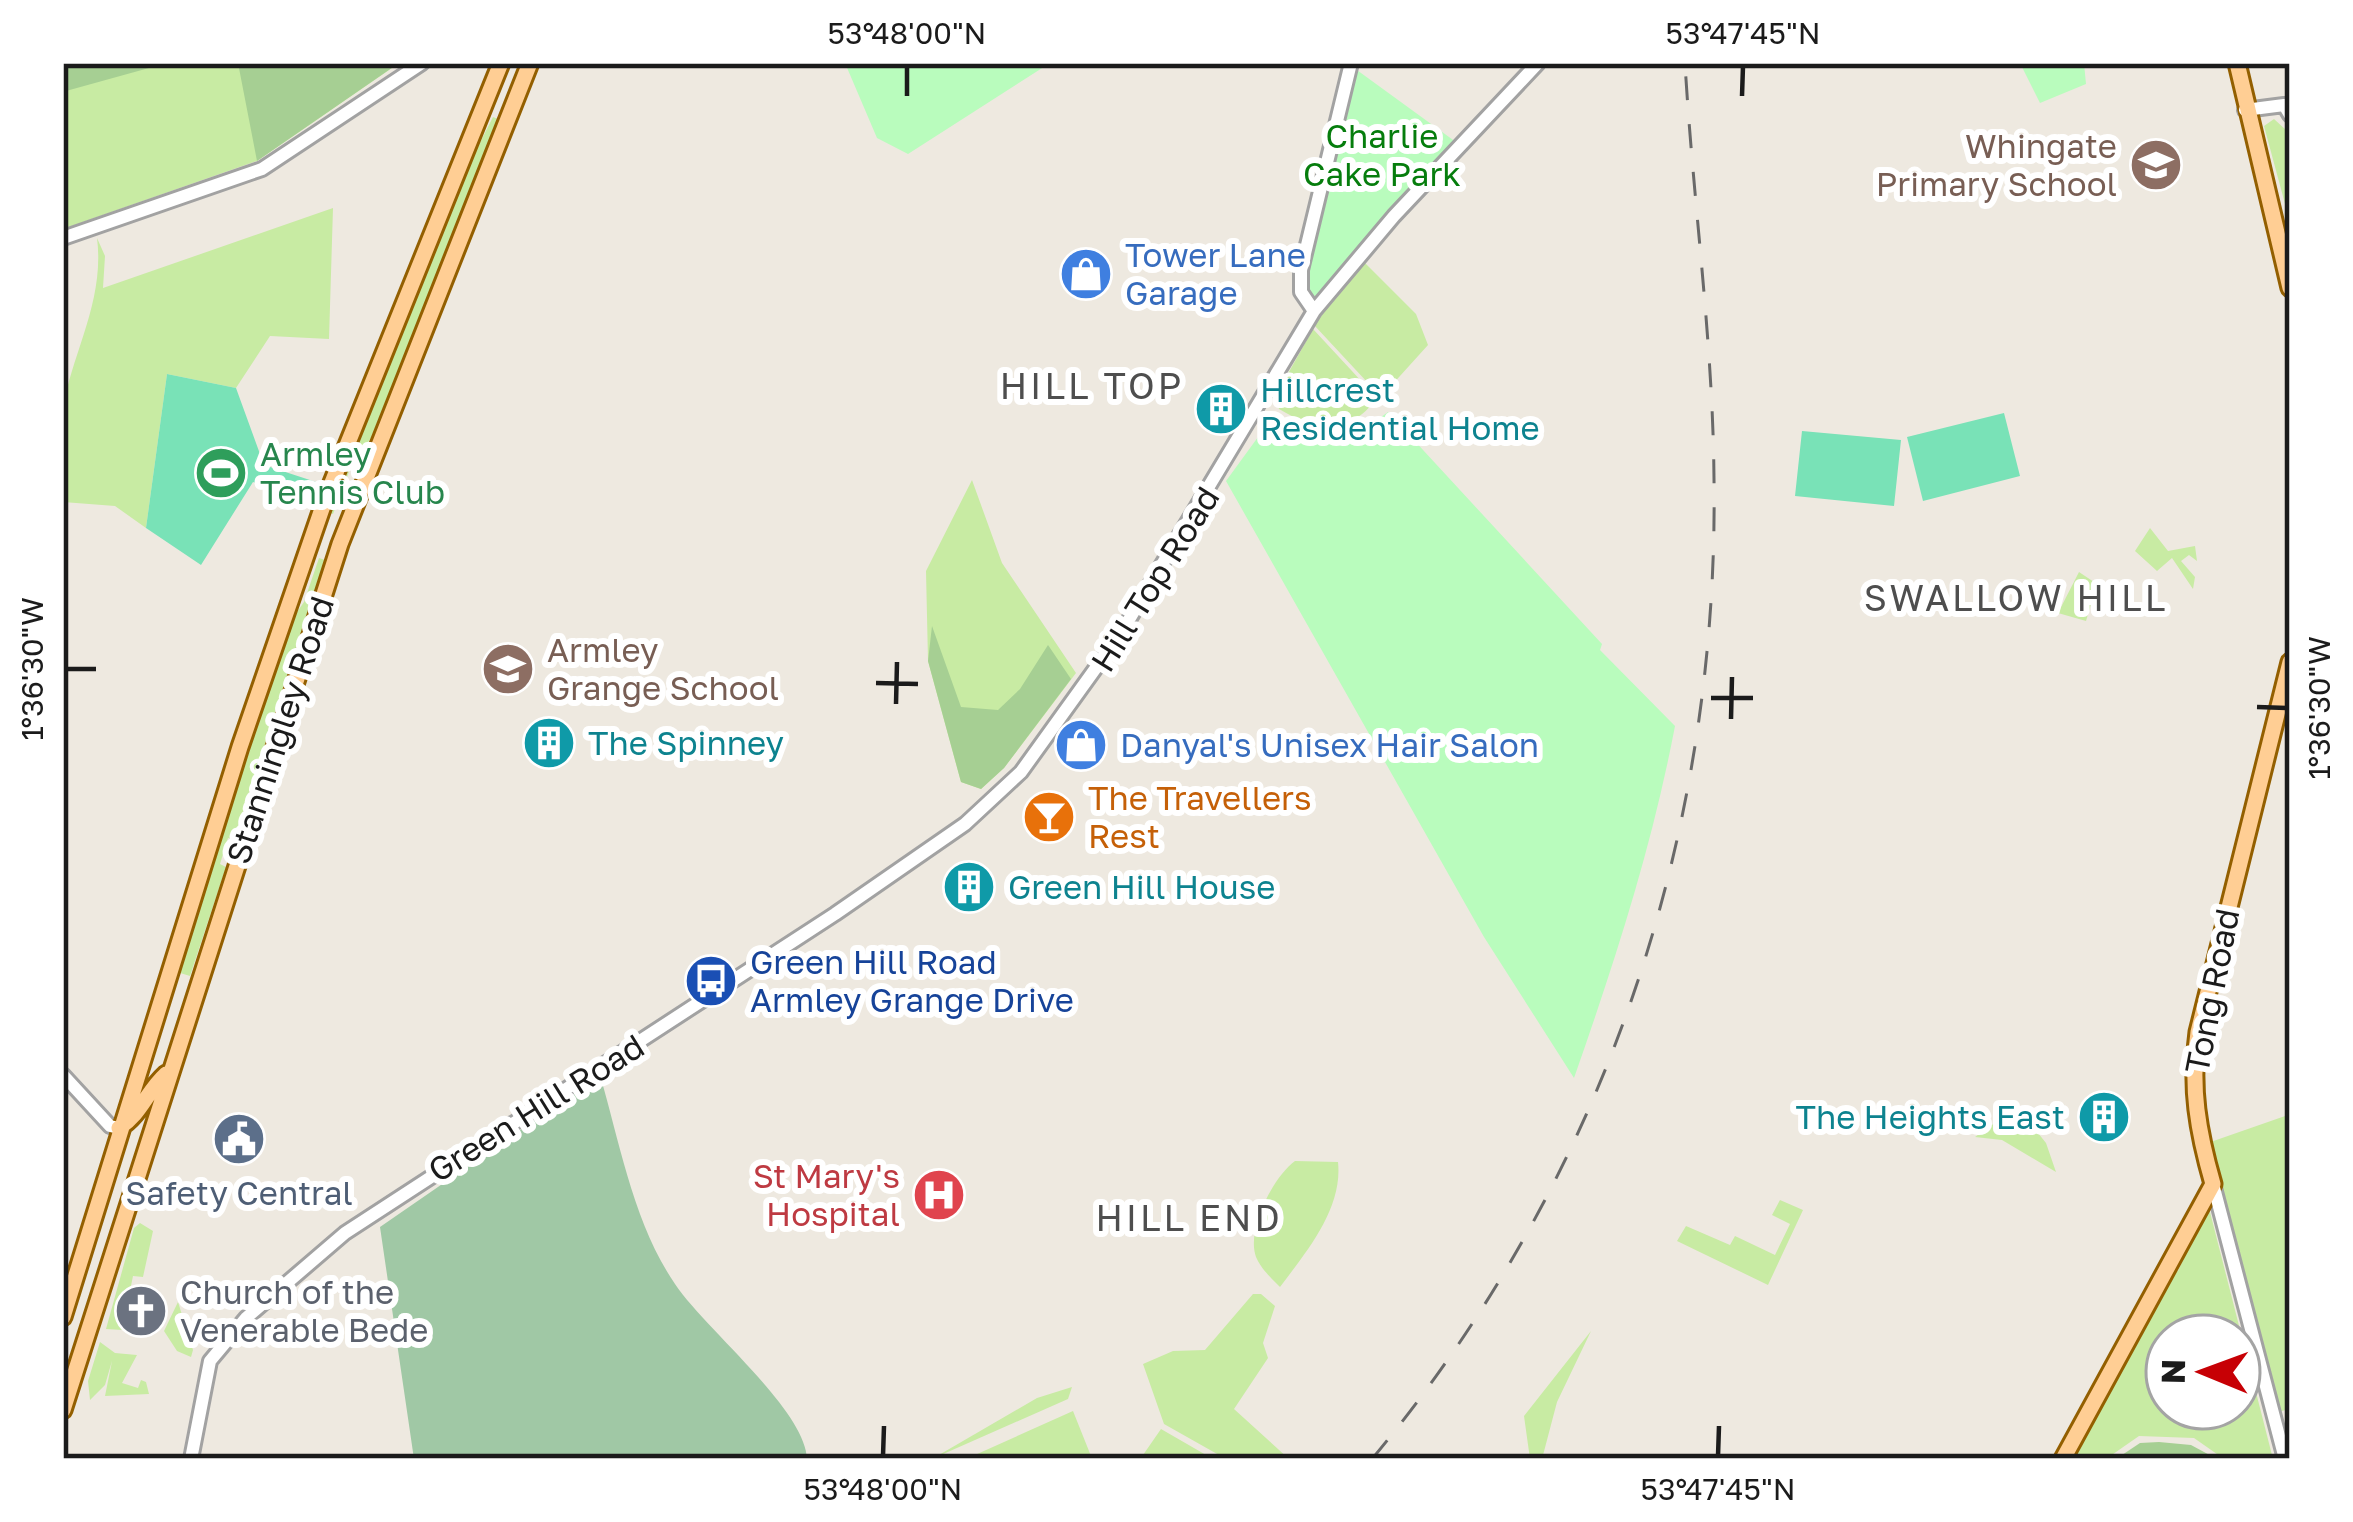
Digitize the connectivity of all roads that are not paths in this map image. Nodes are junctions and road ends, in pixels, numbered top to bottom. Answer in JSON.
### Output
{"nodes":[{"id":1,"x":422,"y":63,"type":"edge"},
{"id":2,"x":501,"y":63,"type":"edge"},
{"id":3,"x":530,"y":63,"type":"edge"},
{"id":4,"x":1351,"y":63,"type":"edge"},
{"id":5,"x":1538,"y":63,"type":"edge"},
{"id":6,"x":2237,"y":63,"type":"edge"},
{"id":7,"x":2245,"y":110,"type":"junction"},
{"id":8,"x":510,"y":115,"type":"junction"},
{"id":9,"x":2290,"y":115,"type":"edge"},
{"id":10,"x":457,"y":170,"type":"junction"},
{"id":11,"x":63,"y":238,"type":"edge"},
{"id":12,"x":2290,"y":288,"type":"edge"},
{"id":13,"x":1314,"y":311,"type":"junction"},
{"id":14,"x":341,"y":528,"type":"junction"},
{"id":15,"x":315,"y":543,"type":"junction"},
{"id":16,"x":2290,"y":662,"type":"edge"},
{"id":17,"x":965,"y":824,"type":"joint"},
{"id":18,"x":191,"y":1006,"type":"junction"},
{"id":19,"x":157,"y":1018,"type":"junction"},
{"id":20,"x":168,"y":1072,"type":"junction"},
{"id":21,"x":63,"y":1075,"type":"edge"},
{"id":22,"x":119,"y":1128,"type":"junction"},
{"id":23,"x":140,"y":1161,"type":"junction"},
{"id":24,"x":2213,"y":1184,"type":"junction"},
{"id":25,"x":63,"y":1317,"type":"edge"},
{"id":26,"x":63,"y":1410,"type":"edge"},
{"id":27,"x":191,"y":1459,"type":"edge"},
{"id":28,"x":2062,"y":1459,"type":"edge"},
{"id":29,"x":2285,"y":1459,"type":"edge"}],
"edges":[{"from":1,"to":11,"type":"street"},
{"from":2,"to":10,"type":"main road","name":"Stanningley Road"},
{"from":3,"to":8,"type":"main road","name":"Stanningley Road"},
{"from":4,"to":13,"type":"street"},
{"from":5,"to":13,"type":"street","name":"Hill Top Road"},
{"from":6,"to":7,"type":"main road"},
{"from":7,"to":9,"type":"street"},
{"from":7,"to":12,"type":"main road"},
{"from":8,"to":10,"type":"main road"},
{"from":8,"to":14,"type":"main road","name":"Stanningley Road"},
{"from":10,"to":15,"type":"main road","name":"Stanningley Road"},
{"from":13,"to":17,"type":"street","name":"Hill Top Road"},
{"from":14,"to":15,"type":"main road"},
{"from":14,"to":18,"type":"main road","name":"Stanningley Road"},
{"from":15,"to":19,"type":"main road","name":"Stanningley Road"},
{"from":16,"to":24,"type":"main road","name":"Tong Road"},
{"from":17,"to":27,"type":"street","name":"Green Hill Road"},
{"from":18,"to":19,"type":"main road"},
{"from":18,"to":20,"type":"main road","name":"Stanningley Road"},
{"from":19,"to":22,"type":"main road","name":"Stanningley Road"},
{"from":20,"to":22,"type":"main road"},
{"from":20,"to":23,"type":"main road","name":"Stanningley Road"},
{"from":21,"to":22,"type":"street"},
{"from":22,"to":23,"type":"main road"},
{"from":22,"to":25,"type":"main road","name":"Stanningley Road"},
{"from":23,"to":26,"type":"main road","name":"Stanningley Road"},
{"from":24,"to":28,"type":"main road"},
{"from":24,"to":29,"type":"street","name":"Tong Road"}]}
